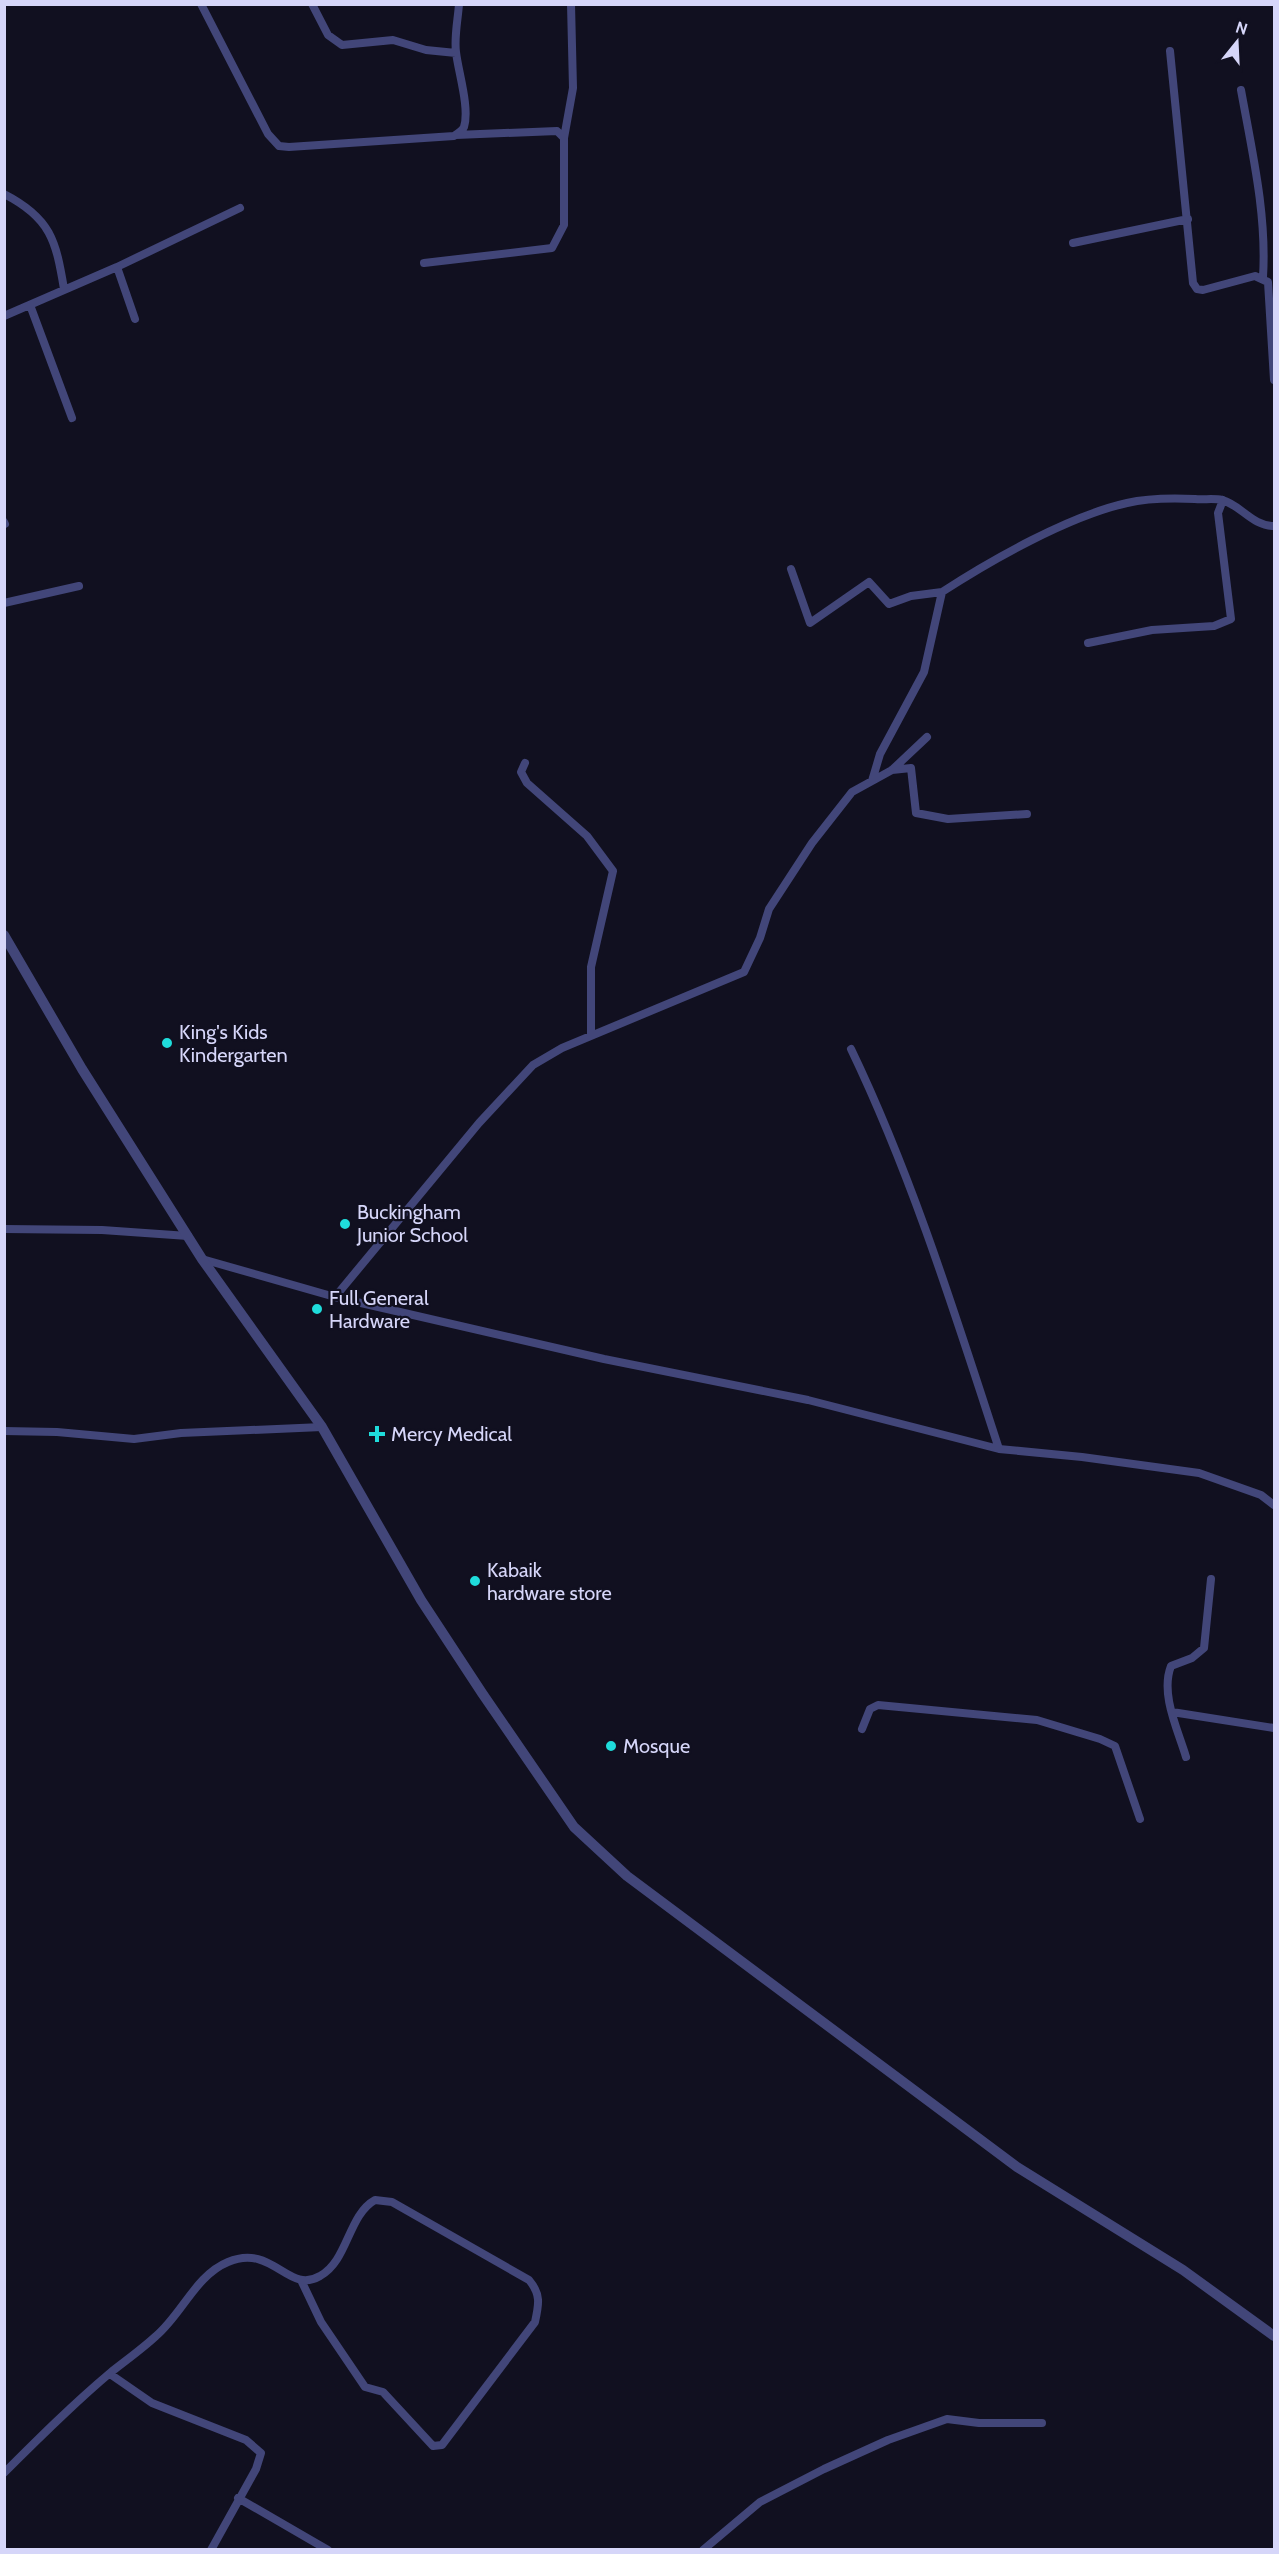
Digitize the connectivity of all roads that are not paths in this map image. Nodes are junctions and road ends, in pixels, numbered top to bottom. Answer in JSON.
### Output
{"nodes":[{"id":1,"x":201,"y":4,"type":"edge"},
{"id":2,"x":312,"y":4,"type":"edge"},
{"id":3,"x":459,"y":4,"type":"edge"},
{"id":4,"x":571,"y":4,"type":"edge"},
{"id":5,"x":1170,"y":51,"type":"dead end"},
{"id":6,"x":456,"y":53,"type":"junction"},
{"id":7,"x":1241,"y":90,"type":"dead end"},
{"id":8,"x":456,"y":135,"type":"junction"},
{"id":9,"x":564,"y":138,"type":"junction"},
{"id":10,"x":4,"y":194,"type":"edge"},
{"id":11,"x":240,"y":208,"type":"dead end"},
{"id":12,"x":1188,"y":219,"type":"junction"},
{"id":13,"x":1073,"y":243,"type":"dead end"},
{"id":14,"x":424,"y":263,"type":"dead end"},
{"id":15,"x":117,"y":267,"type":"junction"},
{"id":16,"x":1263,"y":277,"type":"junction"},
{"id":17,"x":64,"y":289,"type":"junction"},
{"id":18,"x":30,"y":305,"type":"junction"},
{"id":19,"x":4,"y":316,"type":"edge"},
{"id":20,"x":135,"y":319,"type":"dead end"},
{"id":21,"x":1275,"y":380,"type":"edge"},
{"id":22,"x":72,"y":418,"type":"dead end"},
{"id":23,"x":1223,"y":500,"type":"junction"},
{"id":24,"x":1275,"y":526,"type":"edge"},
{"id":25,"x":791,"y":569,"type":"dead end"},
{"id":26,"x":79,"y":586,"type":"dead end"},
{"id":27,"x":942,"y":592,"type":"junction"},
{"id":28,"x":4,"y":603,"type":"edge"},
{"id":29,"x":1088,"y":643,"type":"dead end"},
{"id":30,"x":927,"y":737,"type":"dead end"},
{"id":31,"x":525,"y":763,"type":"dead end"},
{"id":32,"x":892,"y":770,"type":"junction"},
{"id":33,"x":872,"y":781,"type":"junction"},
{"id":34,"x":1027,"y":814,"type":"dead end"},
{"id":35,"x":4,"y":935,"type":"edge"},
{"id":36,"x":591,"y":1035,"type":"junction"},
{"id":37,"x":851,"y":1048,"type":"dead end"},
{"id":38,"x":4,"y":1229,"type":"edge"},
{"id":39,"x":188,"y":1236,"type":"junction"},
{"id":40,"x":202,"y":1259,"type":"junction"},
{"id":41,"x":334,"y":1297,"type":"junction"},
{"id":42,"x":322,"y":1427,"type":"junction"},
{"id":43,"x":4,"y":1431,"type":"edge"},
{"id":44,"x":999,"y":1449,"type":"junction"},
{"id":45,"x":1275,"y":1505,"type":"edge"},
{"id":46,"x":1211,"y":1578,"type":"dead end"},
{"id":47,"x":1172,"y":1712,"type":"junction"},
{"id":48,"x":1275,"y":1728,"type":"edge"},
{"id":49,"x":862,"y":1729,"type":"dead end"},
{"id":50,"x":1186,"y":1757,"type":"dead end"},
{"id":51,"x":1140,"y":1819,"type":"dead end"},
{"id":52,"x":300,"y":2280,"type":"junction"},
{"id":53,"x":1275,"y":2336,"type":"edge"},
{"id":54,"x":110,"y":2374,"type":"junction"},
{"id":55,"x":1042,"y":2423,"type":"dead end"},
{"id":56,"x":4,"y":2473,"type":"edge"},
{"id":57,"x":238,"y":2498,"type":"junction"},
{"id":58,"x":211,"y":2550,"type":"edge"},
{"id":59,"x":328,"y":2550,"type":"edge"},
{"id":60,"x":703,"y":2550,"type":"edge"}],
"edges":[{"from":1,"to":8,"type":"street"},
{"from":2,"to":6,"type":"street"},
{"from":3,"to":6,"type":"street"},
{"from":4,"to":9,"type":"street"},
{"from":5,"to":12,"type":"street"},
{"from":6,"to":8,"type":"street"},
{"from":7,"to":16,"type":"street"},
{"from":8,"to":9,"type":"street"},
{"from":9,"to":14,"type":"street"},
{"from":10,"to":17,"type":"street"},
{"from":11,"to":15,"type":"street"},
{"from":12,"to":13,"type":"street"},
{"from":12,"to":16,"type":"street"},
{"from":15,"to":17,"type":"street"},
{"from":15,"to":20,"type":"street"},
{"from":16,"to":21,"type":"street"},
{"from":17,"to":18,"type":"street"},
{"from":18,"to":19,"type":"street"},
{"from":18,"to":22,"type":"street"},
{"from":23,"to":24,"type":"street"},
{"from":23,"to":27,"type":"street"},
{"from":23,"to":29,"type":"street"},
{"from":25,"to":27,"type":"street"},
{"from":26,"to":28,"type":"street"},
{"from":27,"to":33,"type":"street"},
{"from":30,"to":32,"type":"street"},
{"from":31,"to":36,"type":"street"},
{"from":32,"to":33,"type":"street"},
{"from":32,"to":34,"type":"street"},
{"from":33,"to":36,"type":"street"},
{"from":35,"to":39,"type":"street"},
{"from":36,"to":41,"type":"street"},
{"from":37,"to":44,"type":"street"},
{"from":38,"to":39,"type":"street"},
{"from":39,"to":40,"type":"street"},
{"from":40,"to":41,"type":"street"},
{"from":40,"to":42,"type":"street"},
{"from":41,"to":44,"type":"street"},
{"from":42,"to":43,"type":"street"},
{"from":42,"to":53,"type":"street"},
{"from":44,"to":45,"type":"street"},
{"from":46,"to":47,"type":"street"},
{"from":47,"to":48,"type":"street"},
{"from":47,"to":50,"type":"street"},
{"from":49,"to":51,"type":"street"},
{"from":52,"to":52,"type":"street"},
{"from":52,"to":54,"type":"street"},
{"from":54,"to":56,"type":"street"},
{"from":54,"to":57,"type":"street"},
{"from":55,"to":60,"type":"street"},
{"from":57,"to":58,"type":"street"},
{"from":57,"to":59,"type":"street"}]}
